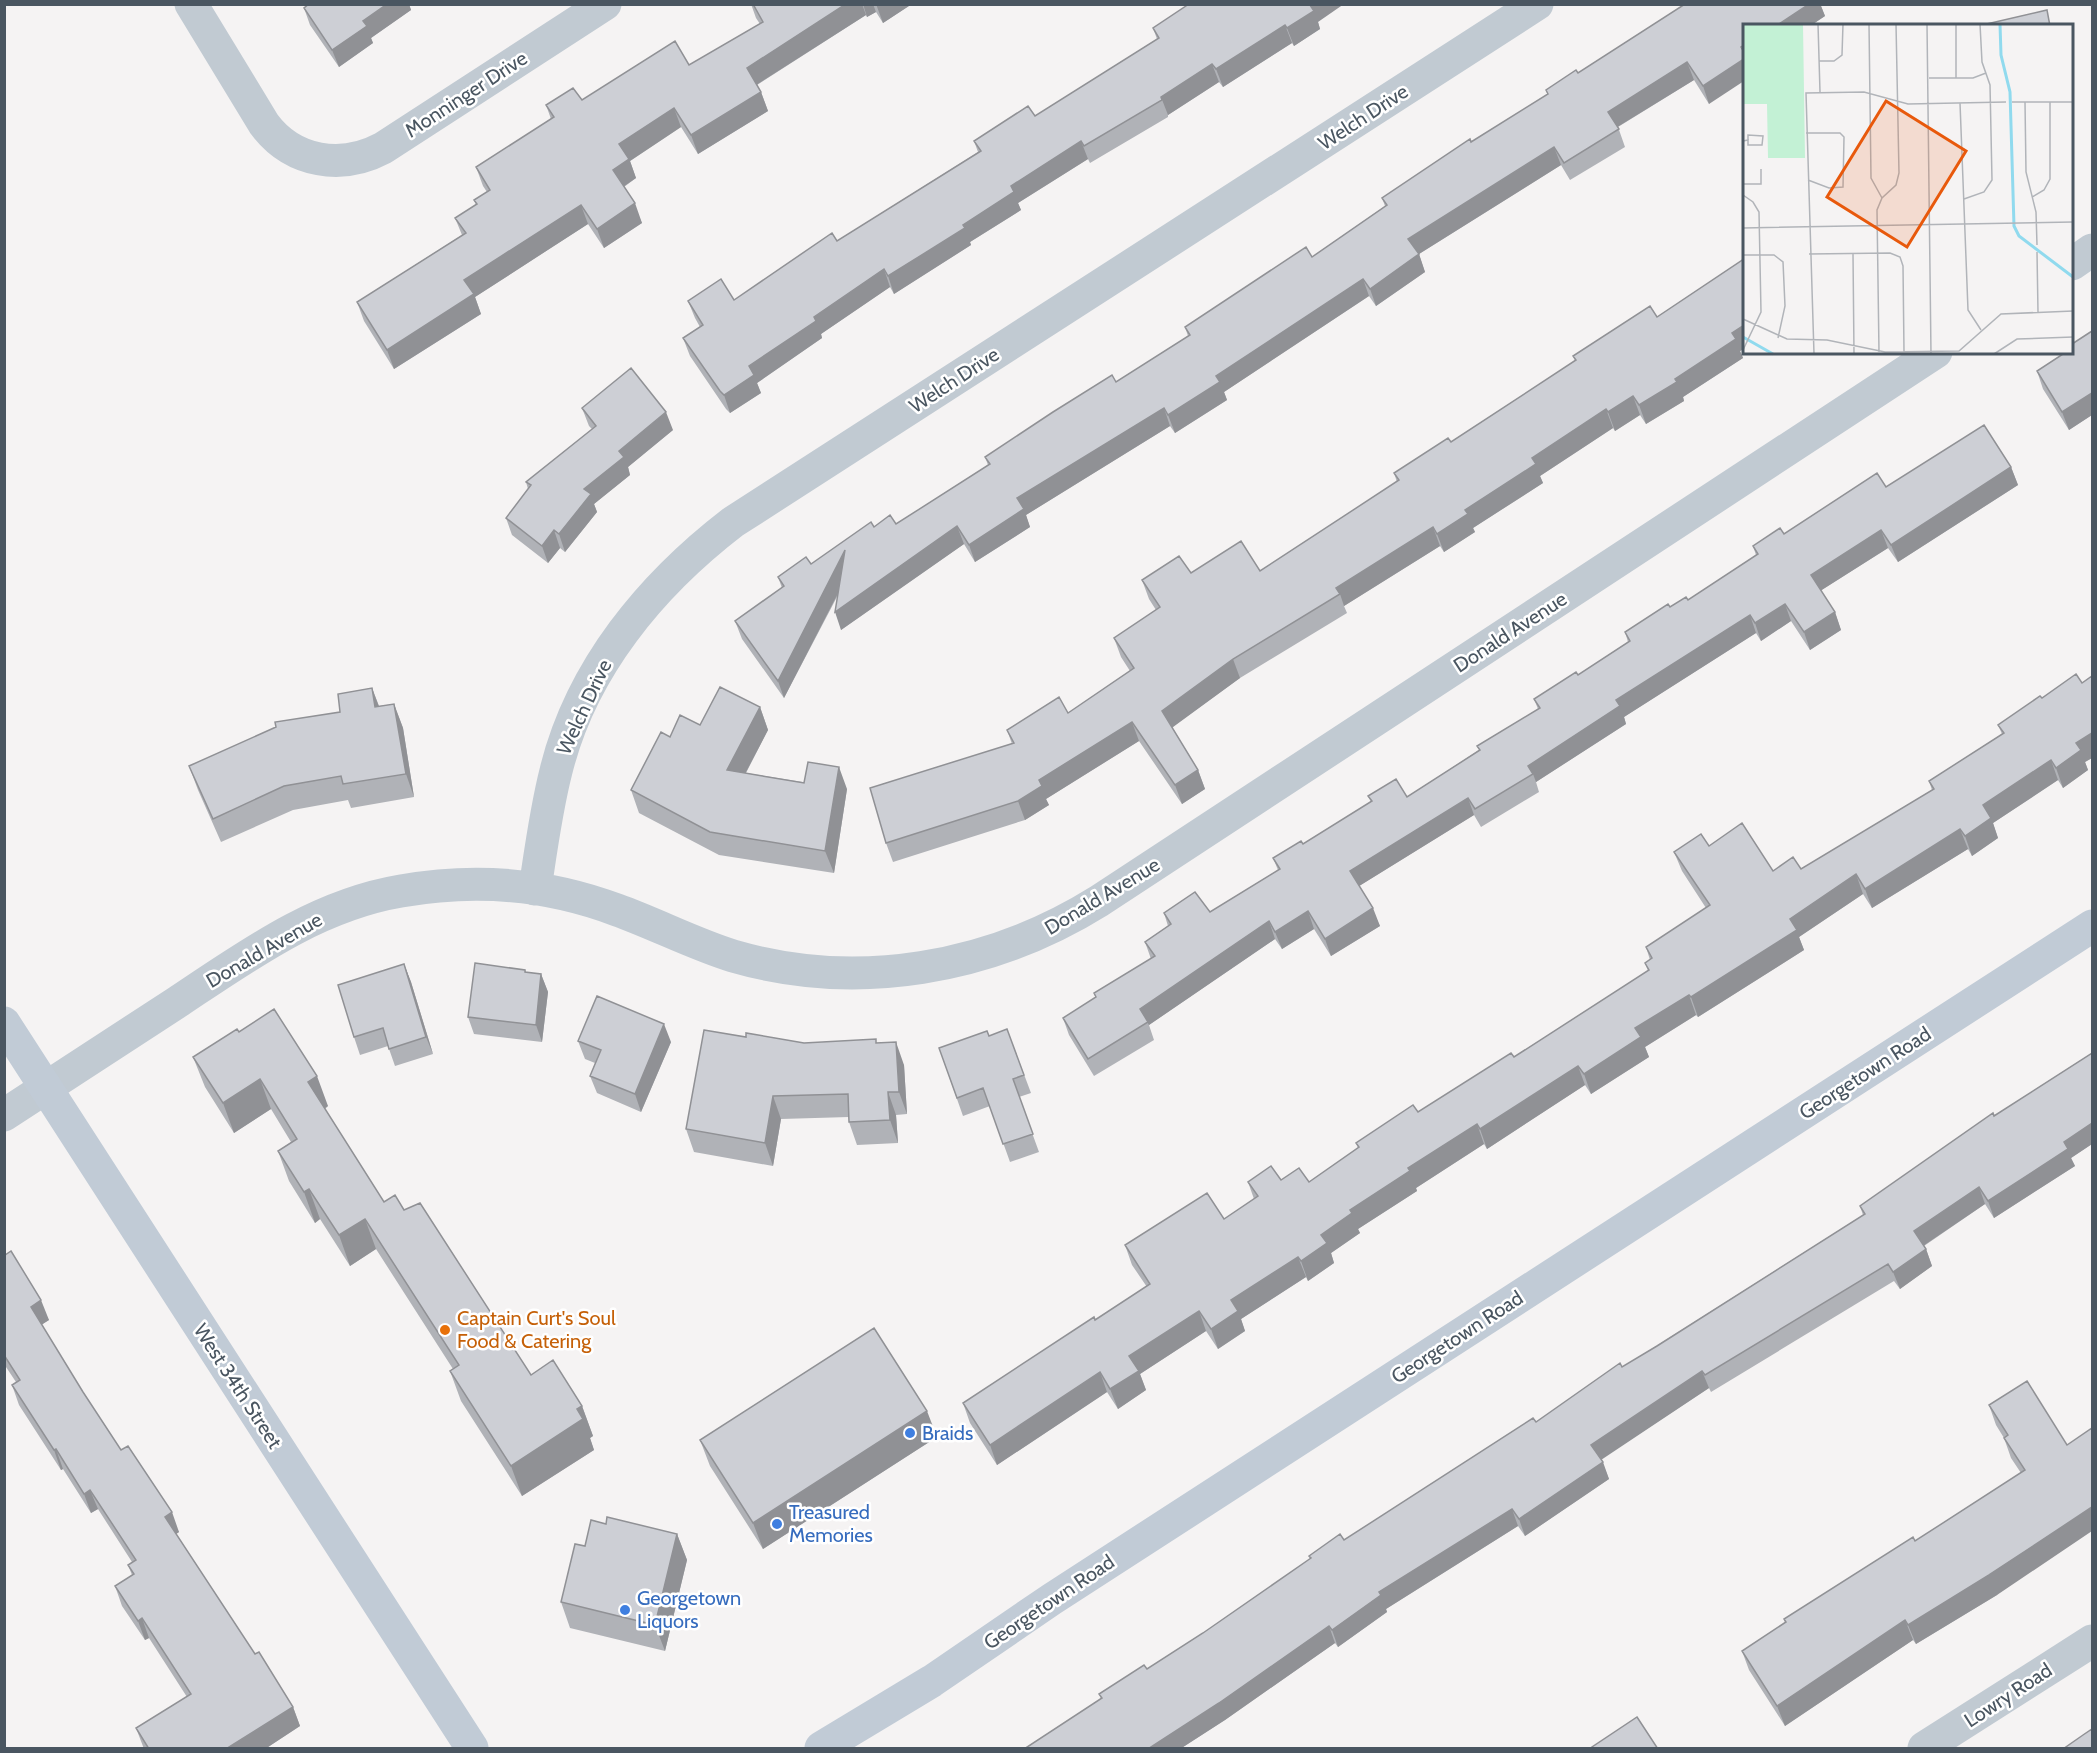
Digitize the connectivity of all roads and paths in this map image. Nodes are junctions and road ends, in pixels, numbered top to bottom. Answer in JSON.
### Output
{"nodes":[{"id":1,"x":191,"y":4,"type":"edge"},
{"id":2,"x":605,"y":4,"type":"edge"},
{"id":3,"x":1537,"y":4,"type":"edge"},
{"id":4,"x":2092,"y":250,"type":"edge"},
{"id":5,"x":2073,"y":263,"type":"edge"},
{"id":6,"x":1933,"y":354,"type":"edge"},
{"id":7,"x":535,"y":889,"type":"junction"},
{"id":8,"x":2092,"y":926,"type":"edge"},
{"id":9,"x":4,"y":1023,"type":"edge"},
{"id":10,"x":47,"y":1088,"type":"junction"},
{"id":11,"x":4,"y":1115,"type":"edge"},
{"id":12,"x":2092,"y":1641,"type":"edge"},
{"id":13,"x":472,"y":1749,"type":"edge"},
{"id":14,"x":821,"y":1749,"type":"edge"},
{"id":15,"x":1924,"y":1749,"type":"edge"}],
"edges":[{"from":1,"to":2,"type":"street","name":"Monninger Drive"},
{"from":3,"to":7,"type":"street","name":"Welch Drive"},
{"from":4,"to":5,"type":"street"},
{"from":6,"to":7,"type":"street","name":"Donald Avenue"},
{"from":7,"to":10,"type":"street","name":"Donald Avenue"},
{"from":8,"to":14,"type":"main road","name":"Georgetown Road"},
{"from":9,"to":10,"type":"main road","name":"West 34th Street"},
{"from":10,"to":11,"type":"street"},
{"from":10,"to":13,"type":"main road","name":"West 34th Street"},
{"from":12,"to":15,"type":"street","name":"Lowry Road"}]}
